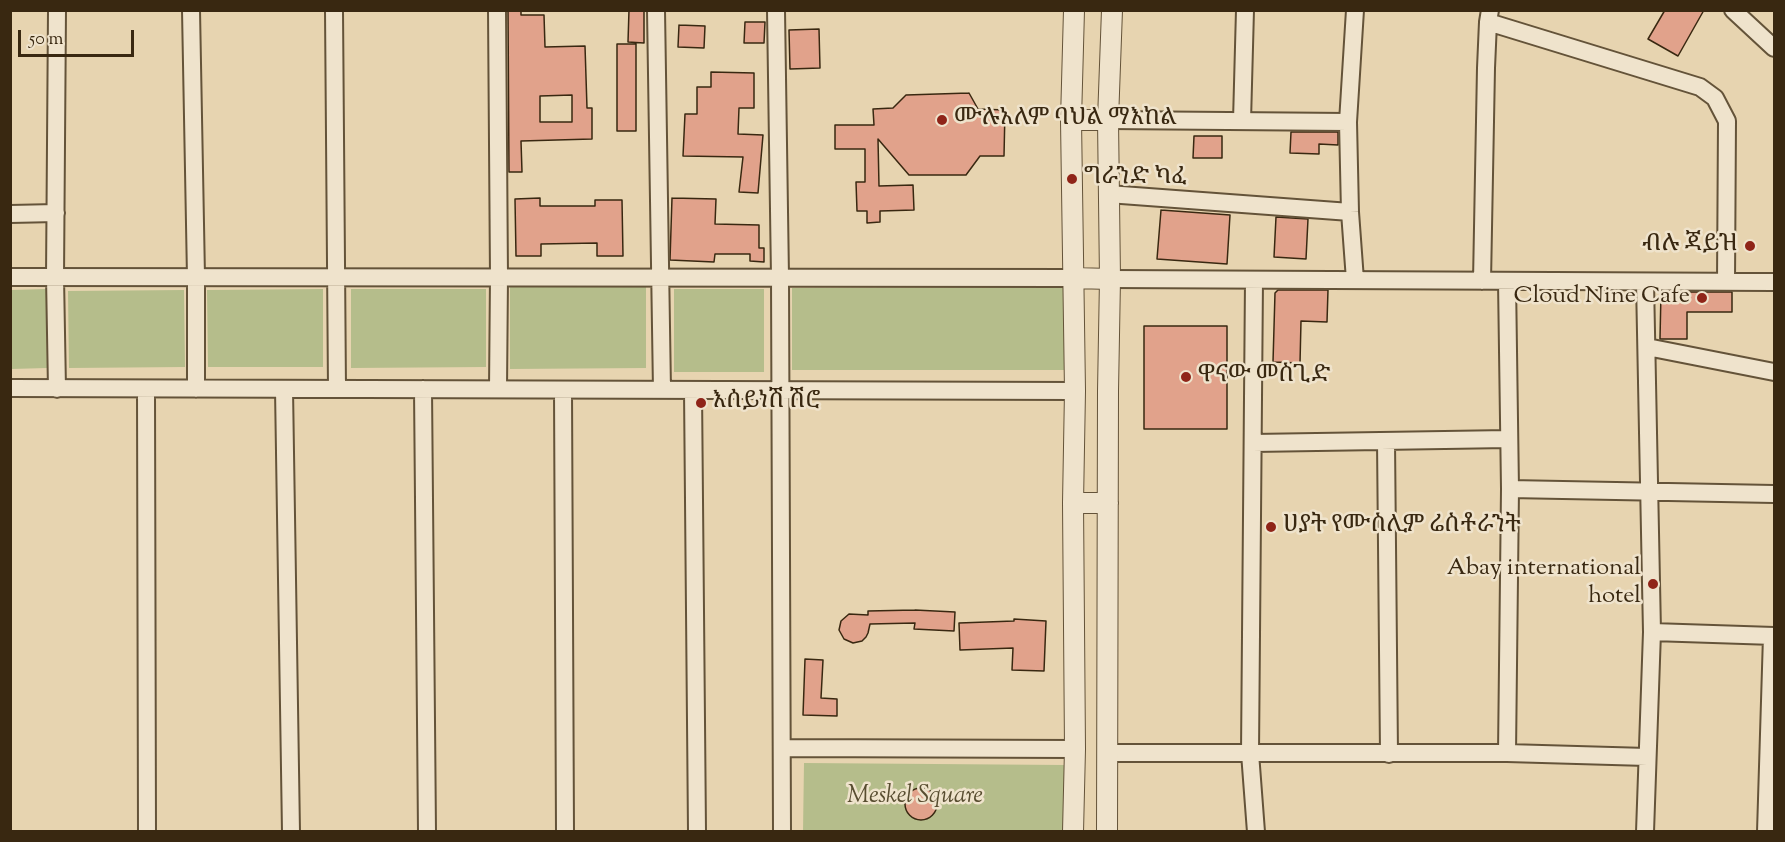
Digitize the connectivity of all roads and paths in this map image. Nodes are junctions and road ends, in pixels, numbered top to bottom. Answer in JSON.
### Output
{"nodes":[{"id":1,"x":57,"y":10,"type":"edge"},
{"id":2,"x":191,"y":10,"type":"edge"},
{"id":3,"x":334,"y":10,"type":"edge"},
{"id":4,"x":497,"y":10,"type":"edge"},
{"id":5,"x":656,"y":10,"type":"edge"},
{"id":6,"x":776,"y":10,"type":"edge"},
{"id":7,"x":1074,"y":10,"type":"edge"},
{"id":8,"x":1112,"y":10,"type":"edge"},
{"id":9,"x":1245,"y":10,"type":"edge"},
{"id":10,"x":1355,"y":10,"type":"edge"},
{"id":11,"x":1733,"y":10,"type":"edge"},
{"id":12,"x":1489,"y":16,"type":"edge"},
{"id":13,"x":1774,"y":48,"type":"edge"},
{"id":14,"x":1071,"y":120,"type":"junction"},
{"id":15,"x":1108,"y":120,"type":"junction"},
{"id":16,"x":1242,"y":121,"type":"junction"},
{"id":17,"x":1348,"y":122,"type":"junction"},
{"id":18,"x":1108,"y":194,"type":"junction"},
{"id":19,"x":1350,"y":212,"type":"junction"},
{"id":20,"x":56,"y":213,"type":"junction"},
{"id":21,"x":10,"y":214,"type":"edge"},
{"id":22,"x":10,"y":277,"type":"edge"},
{"id":23,"x":55,"y":277,"type":"junction"},
{"id":24,"x":196,"y":277,"type":"junction"},
{"id":25,"x":337,"y":277,"type":"junction"},
{"id":26,"x":499,"y":277,"type":"junction"},
{"id":27,"x":660,"y":278,"type":"junction"},
{"id":28,"x":780,"y":278,"type":"junction"},
{"id":29,"x":1074,"y":278,"type":"junction"},
{"id":30,"x":1110,"y":279,"type":"junction"},
{"id":31,"x":1254,"y":280,"type":"junction"},
{"id":32,"x":1355,"y":280,"type":"junction"},
{"id":33,"x":1482,"y":281,"type":"junction"},
{"id":34,"x":1507,"y":281,"type":"junction"},
{"id":35,"x":1645,"y":282,"type":"junction"},
{"id":36,"x":1726,"y":282,"type":"junction"},
{"id":37,"x":1774,"y":282,"type":"edge"},
{"id":38,"x":1647,"y":347,"type":"junction"},
{"id":39,"x":1774,"y":372,"type":"edge"},
{"id":40,"x":10,"y":388,"type":"edge"},
{"id":41,"x":57,"y":389,"type":"junction"},
{"id":42,"x":146,"y":389,"type":"junction"},
{"id":43,"x":196,"y":389,"type":"junction"},
{"id":44,"x":284,"y":389,"type":"junction"},
{"id":45,"x":337,"y":389,"type":"junction"},
{"id":46,"x":423,"y":389,"type":"junction"},
{"id":47,"x":498,"y":389,"type":"junction"},
{"id":48,"x":563,"y":390,"type":"junction"},
{"id":49,"x":662,"y":390,"type":"junction"},
{"id":50,"x":693,"y":390,"type":"junction"},
{"id":51,"x":781,"y":390,"type":"junction"},
{"id":52,"x":1076,"y":391,"type":"junction"},
{"id":53,"x":1108,"y":391,"type":"junction"},
{"id":54,"x":1508,"y":439,"type":"junction"},
{"id":55,"x":1386,"y":441,"type":"junction"},
{"id":56,"x":1253,"y":443,"type":"junction"},
{"id":57,"x":1510,"y":489,"type":"junction"},
{"id":58,"x":1650,"y":492,"type":"junction"},
{"id":59,"x":1774,"y":494,"type":"edge"},
{"id":60,"x":1073,"y":503,"type":"junction"},
{"id":61,"x":1108,"y":503,"type":"junction"},
{"id":62,"x":1652,"y":632,"type":"junction"},
{"id":63,"x":1773,"y":636,"type":"edge"},
{"id":64,"x":782,"y":748,"type":"junction"},
{"id":65,"x":1076,"y":749,"type":"junction"},
{"id":66,"x":1108,"y":753,"type":"junction"},
{"id":67,"x":1250,"y":753,"type":"junction"},
{"id":68,"x":1507,"y":753,"type":"junction"},
{"id":69,"x":1389,"y":754,"type":"junction"},
{"id":70,"x":1647,"y":758,"type":"junction"},
{"id":71,"x":147,"y":831,"type":"edge"},
{"id":72,"x":291,"y":831,"type":"edge"},
{"id":73,"x":427,"y":831,"type":"edge"},
{"id":74,"x":565,"y":831,"type":"edge"},
{"id":75,"x":697,"y":831,"type":"edge"},
{"id":76,"x":782,"y":831,"type":"edge"},
{"id":77,"x":1073,"y":831,"type":"edge"},
{"id":78,"x":1107,"y":831,"type":"edge"},
{"id":79,"x":1256,"y":831,"type":"edge"},
{"id":80,"x":1645,"y":831,"type":"edge"},
{"id":81,"x":1767,"y":831,"type":"edge"}],
"edges":[{"from":1,"to":20,"type":"street"},
{"from":2,"to":24,"type":"street"},
{"from":3,"to":25,"type":"street"},
{"from":4,"to":26,"type":"street"},
{"from":5,"to":27,"type":"street"},
{"from":6,"to":28,"type":"street"},
{"from":7,"to":14,"type":"street"},
{"from":8,"to":15,"type":"street"},
{"from":9,"to":16,"type":"street"},
{"from":10,"to":17,"type":"street"},
{"from":11,"to":13,"type":"street"},
{"from":12,"to":33,"type":"street"},
{"from":12,"to":36,"type":"street"},
{"from":14,"to":15,"type":"street"},
{"from":14,"to":29,"type":"street"},
{"from":15,"to":16,"type":"street"},
{"from":15,"to":18,"type":"street"},
{"from":16,"to":17,"type":"street"},
{"from":17,"to":19,"type":"street"},
{"from":18,"to":19,"type":"street"},
{"from":18,"to":30,"type":"street"},
{"from":19,"to":32,"type":"street"},
{"from":20,"to":21,"type":"street"},
{"from":20,"to":23,"type":"street"},
{"from":22,"to":23,"type":"street"},
{"from":23,"to":24,"type":"street"},
{"from":23,"to":41,"type":"street"},
{"from":24,"to":25,"type":"street"},
{"from":24,"to":43,"type":"street"},
{"from":25,"to":26,"type":"street"},
{"from":25,"to":45,"type":"street"},
{"from":26,"to":27,"type":"street"},
{"from":26,"to":47,"type":"street"},
{"from":27,"to":28,"type":"street"},
{"from":27,"to":49,"type":"street"},
{"from":28,"to":29,"type":"street"},
{"from":28,"to":51,"type":"street"},
{"from":29,"to":30,"type":"street"},
{"from":29,"to":52,"type":"street"},
{"from":30,"to":31,"type":"street"},
{"from":30,"to":53,"type":"street"},
{"from":31,"to":32,"type":"street"},
{"from":31,"to":56,"type":"street"},
{"from":32,"to":33,"type":"street"},
{"from":33,"to":34,"type":"street"},
{"from":34,"to":35,"type":"street"},
{"from":34,"to":54,"type":"street"},
{"from":35,"to":36,"type":"street"},
{"from":35,"to":38,"type":"street"},
{"from":36,"to":37,"type":"street"},
{"from":38,"to":39,"type":"street"},
{"from":38,"to":58,"type":"street"},
{"from":40,"to":41,"type":"street"},
{"from":41,"to":42,"type":"street"},
{"from":42,"to":43,"type":"street"},
{"from":42,"to":71,"type":"street"},
{"from":43,"to":44,"type":"street"},
{"from":44,"to":45,"type":"street"},
{"from":44,"to":72,"type":"street"},
{"from":45,"to":46,"type":"street"},
{"from":46,"to":47,"type":"street"},
{"from":46,"to":73,"type":"street"},
{"from":47,"to":48,"type":"street"},
{"from":48,"to":49,"type":"street"},
{"from":48,"to":74,"type":"street"},
{"from":49,"to":50,"type":"street"},
{"from":50,"to":51,"type":"street"},
{"from":50,"to":75,"type":"street"},
{"from":51,"to":52,"type":"street"},
{"from":51,"to":64,"type":"street"},
{"from":52,"to":53,"type":"street"},
{"from":52,"to":60,"type":"street"},
{"from":53,"to":61,"type":"street"},
{"from":54,"to":55,"type":"street"},
{"from":54,"to":57,"type":"street"},
{"from":55,"to":56,"type":"street"},
{"from":55,"to":69,"type":"street"},
{"from":56,"to":67,"type":"street"},
{"from":57,"to":58,"type":"street"},
{"from":57,"to":68,"type":"street"},
{"from":58,"to":59,"type":"street"},
{"from":58,"to":62,"type":"street"},
{"from":60,"to":61,"type":"street"},
{"from":60,"to":65,"type":"street"},
{"from":61,"to":66,"type":"street"},
{"from":62,"to":63,"type":"street"},
{"from":62,"to":70,"type":"street"},
{"from":63,"to":81,"type":"street"},
{"from":64,"to":65,"type":"street"},
{"from":64,"to":76,"type":"street"},
{"from":65,"to":66,"type":"street"},
{"from":65,"to":77,"type":"street"},
{"from":66,"to":67,"type":"street"},
{"from":66,"to":78,"type":"street"},
{"from":67,"to":69,"type":"street"},
{"from":67,"to":79,"type":"street"},
{"from":68,"to":69,"type":"street"},
{"from":68,"to":70,"type":"street"},
{"from":70,"to":80,"type":"street"}]}
